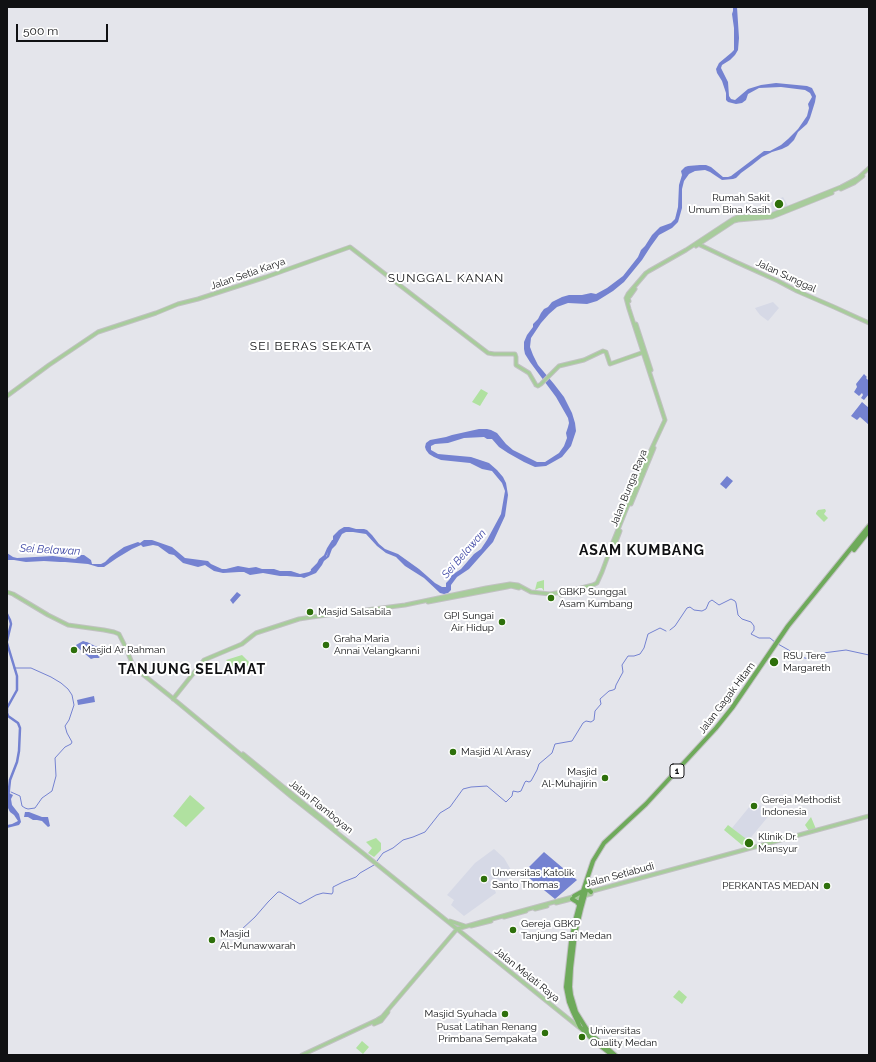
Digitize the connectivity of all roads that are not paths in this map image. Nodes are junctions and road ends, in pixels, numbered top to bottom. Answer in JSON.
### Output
{"nodes":[{"id":1,"x":869,"y":169,"type":"edge"},
{"id":2,"x":698,"y":244,"type":"junction"},
{"id":3,"x":869,"y":323,"type":"edge"},
{"id":4,"x":644,"y":352,"type":"junction"},
{"id":5,"x":7,"y":396,"type":"edge"},
{"id":6,"x":869,"y":526,"type":"edge"},
{"id":7,"x":869,"y":531,"type":"edge"},
{"id":8,"x":818,"y":591,"type":"junction"},
{"id":9,"x":7,"y":592,"type":"edge"},
{"id":10,"x":173,"y":698,"type":"junction"},
{"id":11,"x":869,"y":816,"type":"edge"},
{"id":12,"x":585,"y":894,"type":"junction"},
{"id":13,"x":573,"y":897,"type":"junction"},
{"id":14,"x":579,"y":905,"type":"junction"},
{"id":15,"x":450,"y":922,"type":"junction"},
{"id":16,"x":465,"y":927,"type":"junction"},
{"id":17,"x":460,"y":931,"type":"junction"},
{"id":18,"x":454,"y":934,"type":"junction"},
{"id":19,"x":569,"y":968,"type":"junction"},
{"id":20,"x":576,"y":1018,"type":"junction"},
{"id":21,"x":570,"y":1020,"type":"junction"},
{"id":22,"x":582,"y":1030,"type":"junction"},
{"id":23,"x":302,"y":1055,"type":"edge"},
{"id":24,"x":306,"y":1055,"type":"edge"},
{"id":25,"x":612,"y":1055,"type":"edge"},
{"id":26,"x":615,"y":1055,"type":"edge"}],
"edges":[{"from":1,"to":2,"type":"main road","name":"Jalan Bunga Raya"},
{"from":2,"to":3,"type":"main road","name":"Jalan Sunggal"},
{"from":2,"to":4,"type":"main road","name":"Jalan Bunga Raya"},
{"from":4,"to":5,"type":"main road","name":"Jalan Setia Karya"},
{"from":4,"to":10,"type":"main road","name":"Jalan Bunga Raya"},
{"from":6,"to":8,"type":"highway","name":"Jalan Gagak Hitam","number":"1"},
{"from":7,"to":8,"type":"highway","name":"Jalan Gagak Hitam","number":"1"},
{"from":8,"to":12,"type":"highway","name":"Jalan Gagak Hitam","number":"1"},
{"from":9,"to":10,"type":"main road","name":"Jalan Flamboyan"},
{"from":10,"to":15,"type":"main road","name":"Jalan Flamboyan"},
{"from":11,"to":12,"type":"main road","name":"Jalan Setiabudi"},
{"from":12,"to":13,"type":"highway"},
{"from":12,"to":14,"type":"highway","number":"1"},
{"from":12,"to":19,"type":"highway","number":"1"},
{"from":13,"to":14,"type":"highway"},
{"from":13,"to":16,"type":"main road","name":"Jalan Setiabudi"},
{"from":14,"to":19,"type":"highway","number":"1"},
{"from":15,"to":16,"type":"main road"},
{"from":15,"to":17,"type":"main road","name":"Jalan Flamboyan"},
{"from":15,"to":18,"type":"main road"},
{"from":16,"to":17,"type":"main road"},
{"from":16,"to":17,"type":"main road","name":"Jalan Setiabudi"},
{"from":17,"to":18,"type":"main road","name":"Jalan Setiabudi"},
{"from":17,"to":18,"type":"main road"},
{"from":17,"to":21,"type":"main road","name":"Jalan Melati Raya"},
{"from":18,"to":23,"type":"main road","name":"Jalan Setiabudi"},
{"from":18,"to":24,"type":"main road","name":"Jalan Setiabudi"},
{"from":19,"to":20,"type":"highway","number":"1"},
{"from":19,"to":26,"type":"highway","number":"1"},
{"from":20,"to":21,"type":"main road"},
{"from":20,"to":22,"type":"highway","number":"1"},
{"from":21,"to":22,"type":"main road","name":"Jalan Melati Raya"},
{"from":22,"to":25,"type":"highway","number":"1"}]}
